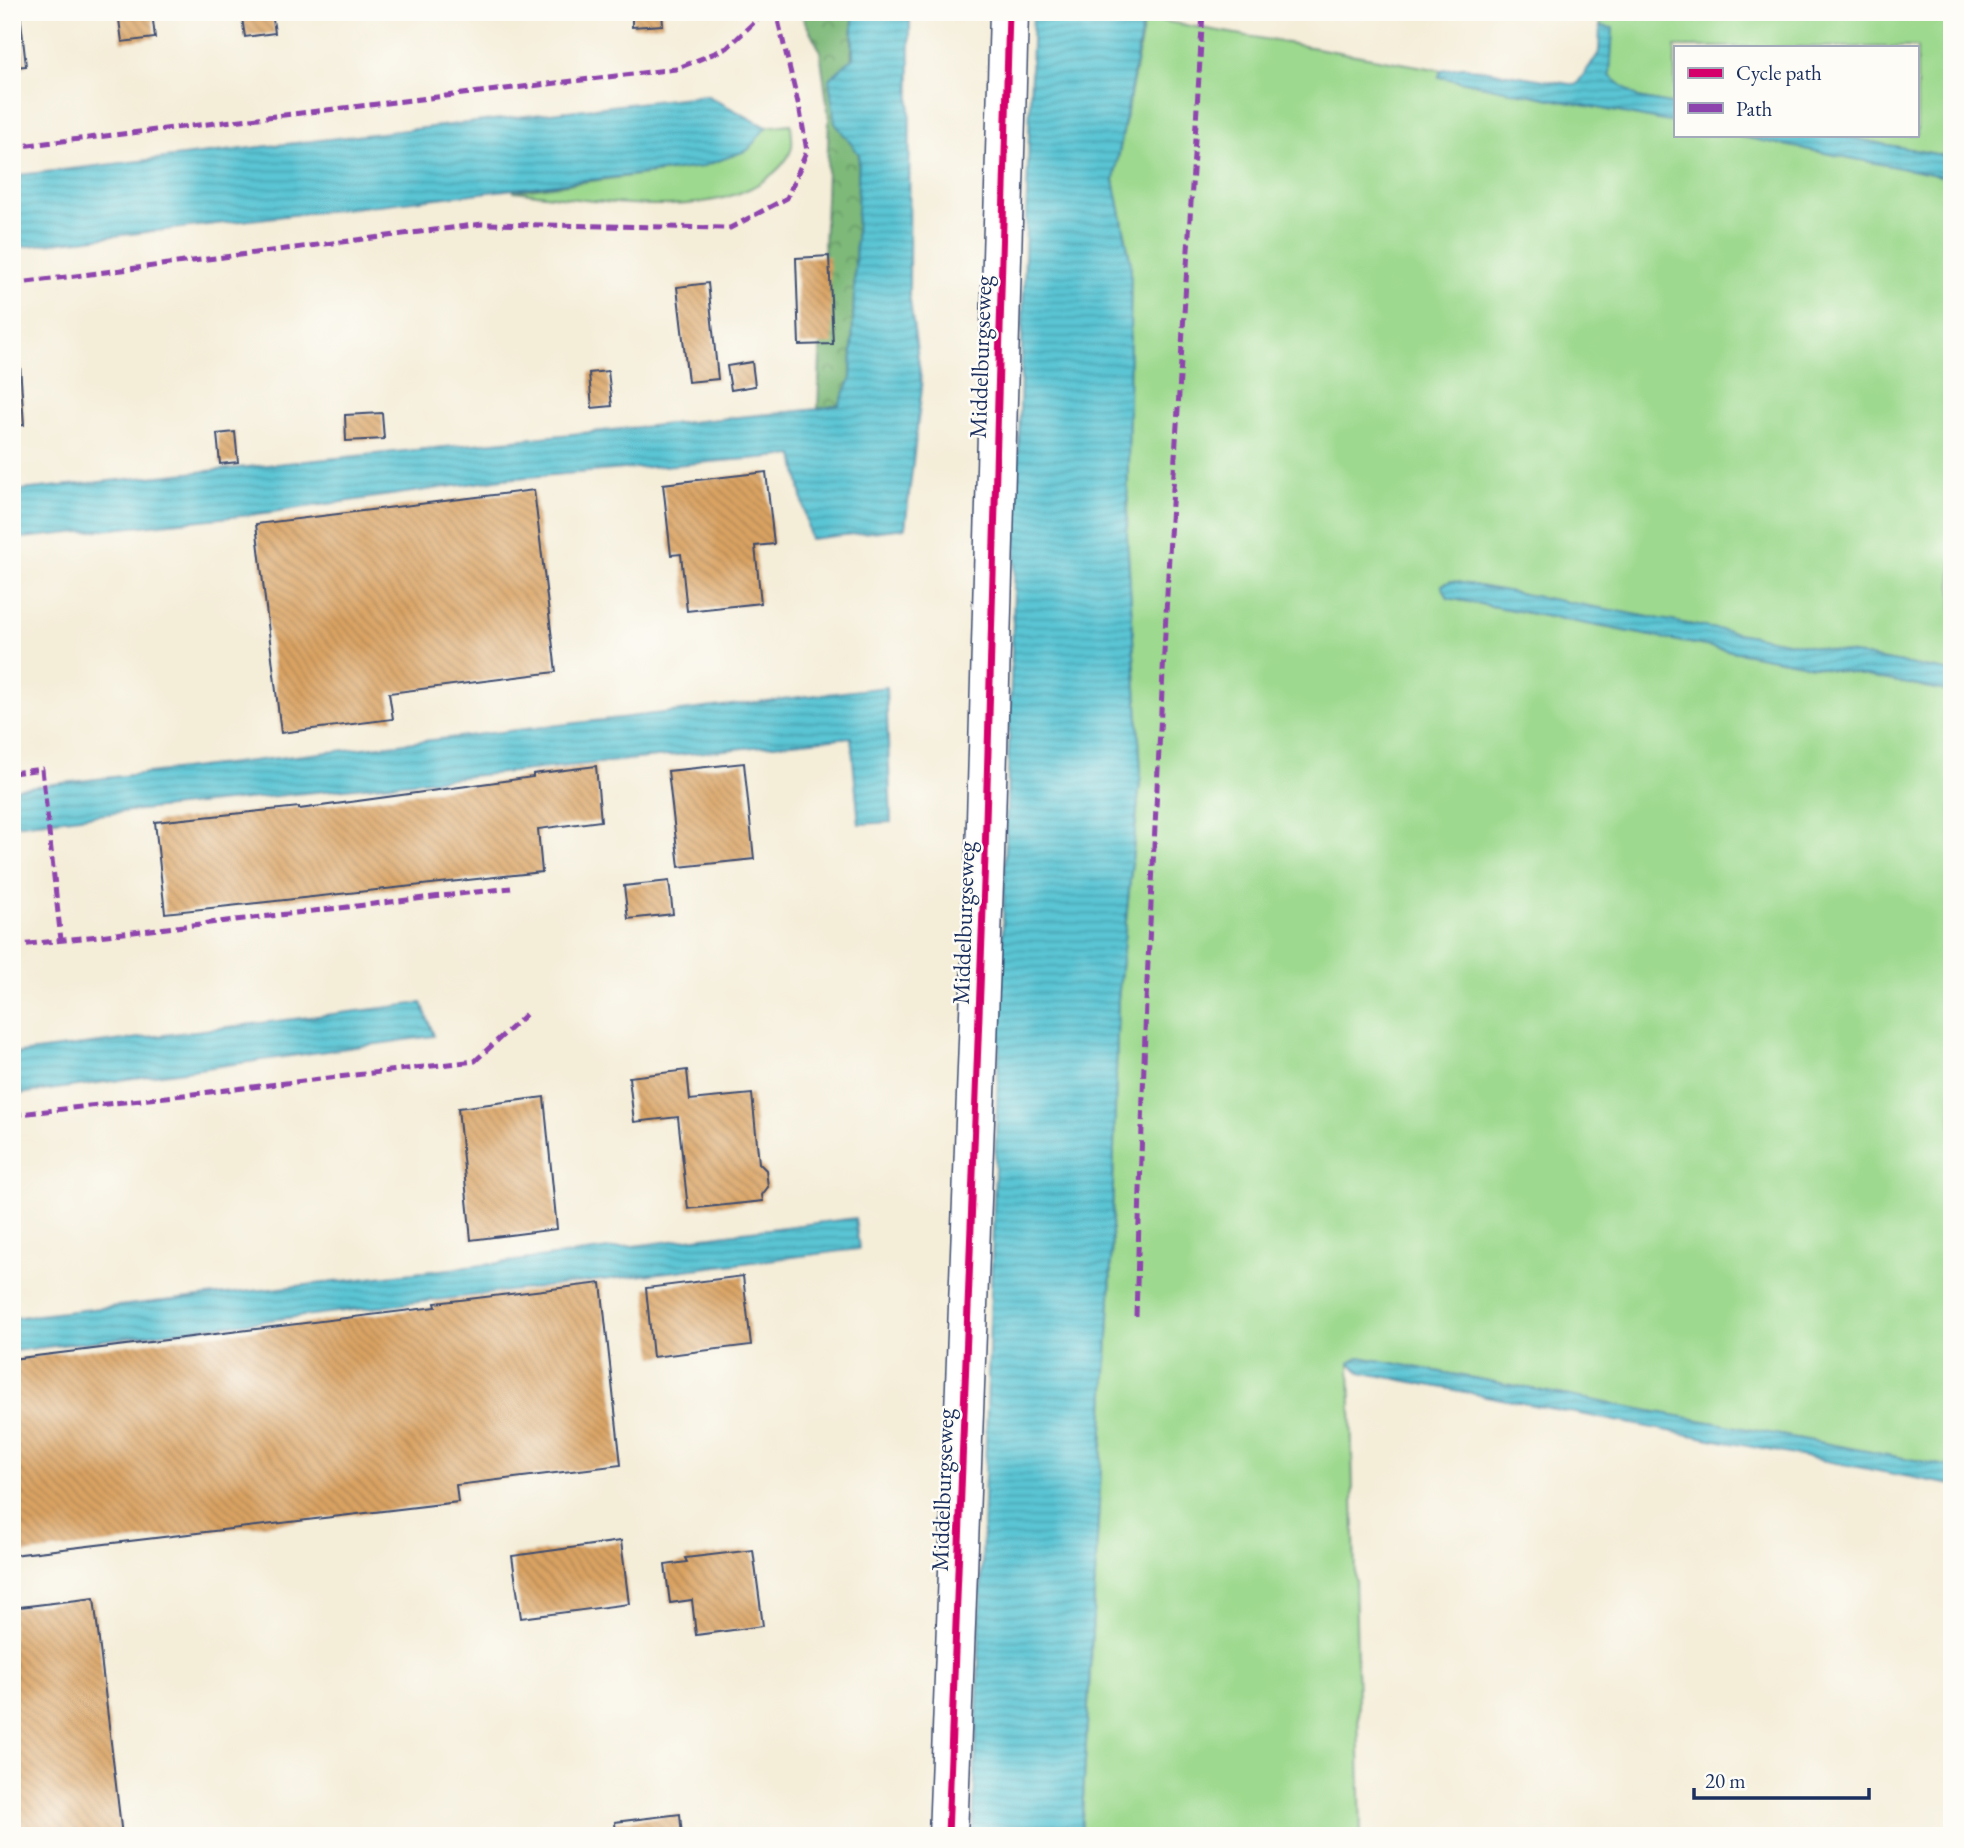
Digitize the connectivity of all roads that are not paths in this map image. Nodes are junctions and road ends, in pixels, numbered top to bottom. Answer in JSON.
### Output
{"nodes":[{"id":1,"x":1009,"y":12,"type":"edge"},
{"id":2,"x":948,"y":1836,"type":"edge"}],
"edges":[{"from":1,"to":2,"type":"street","name":"Middelburgseweg"}]}
